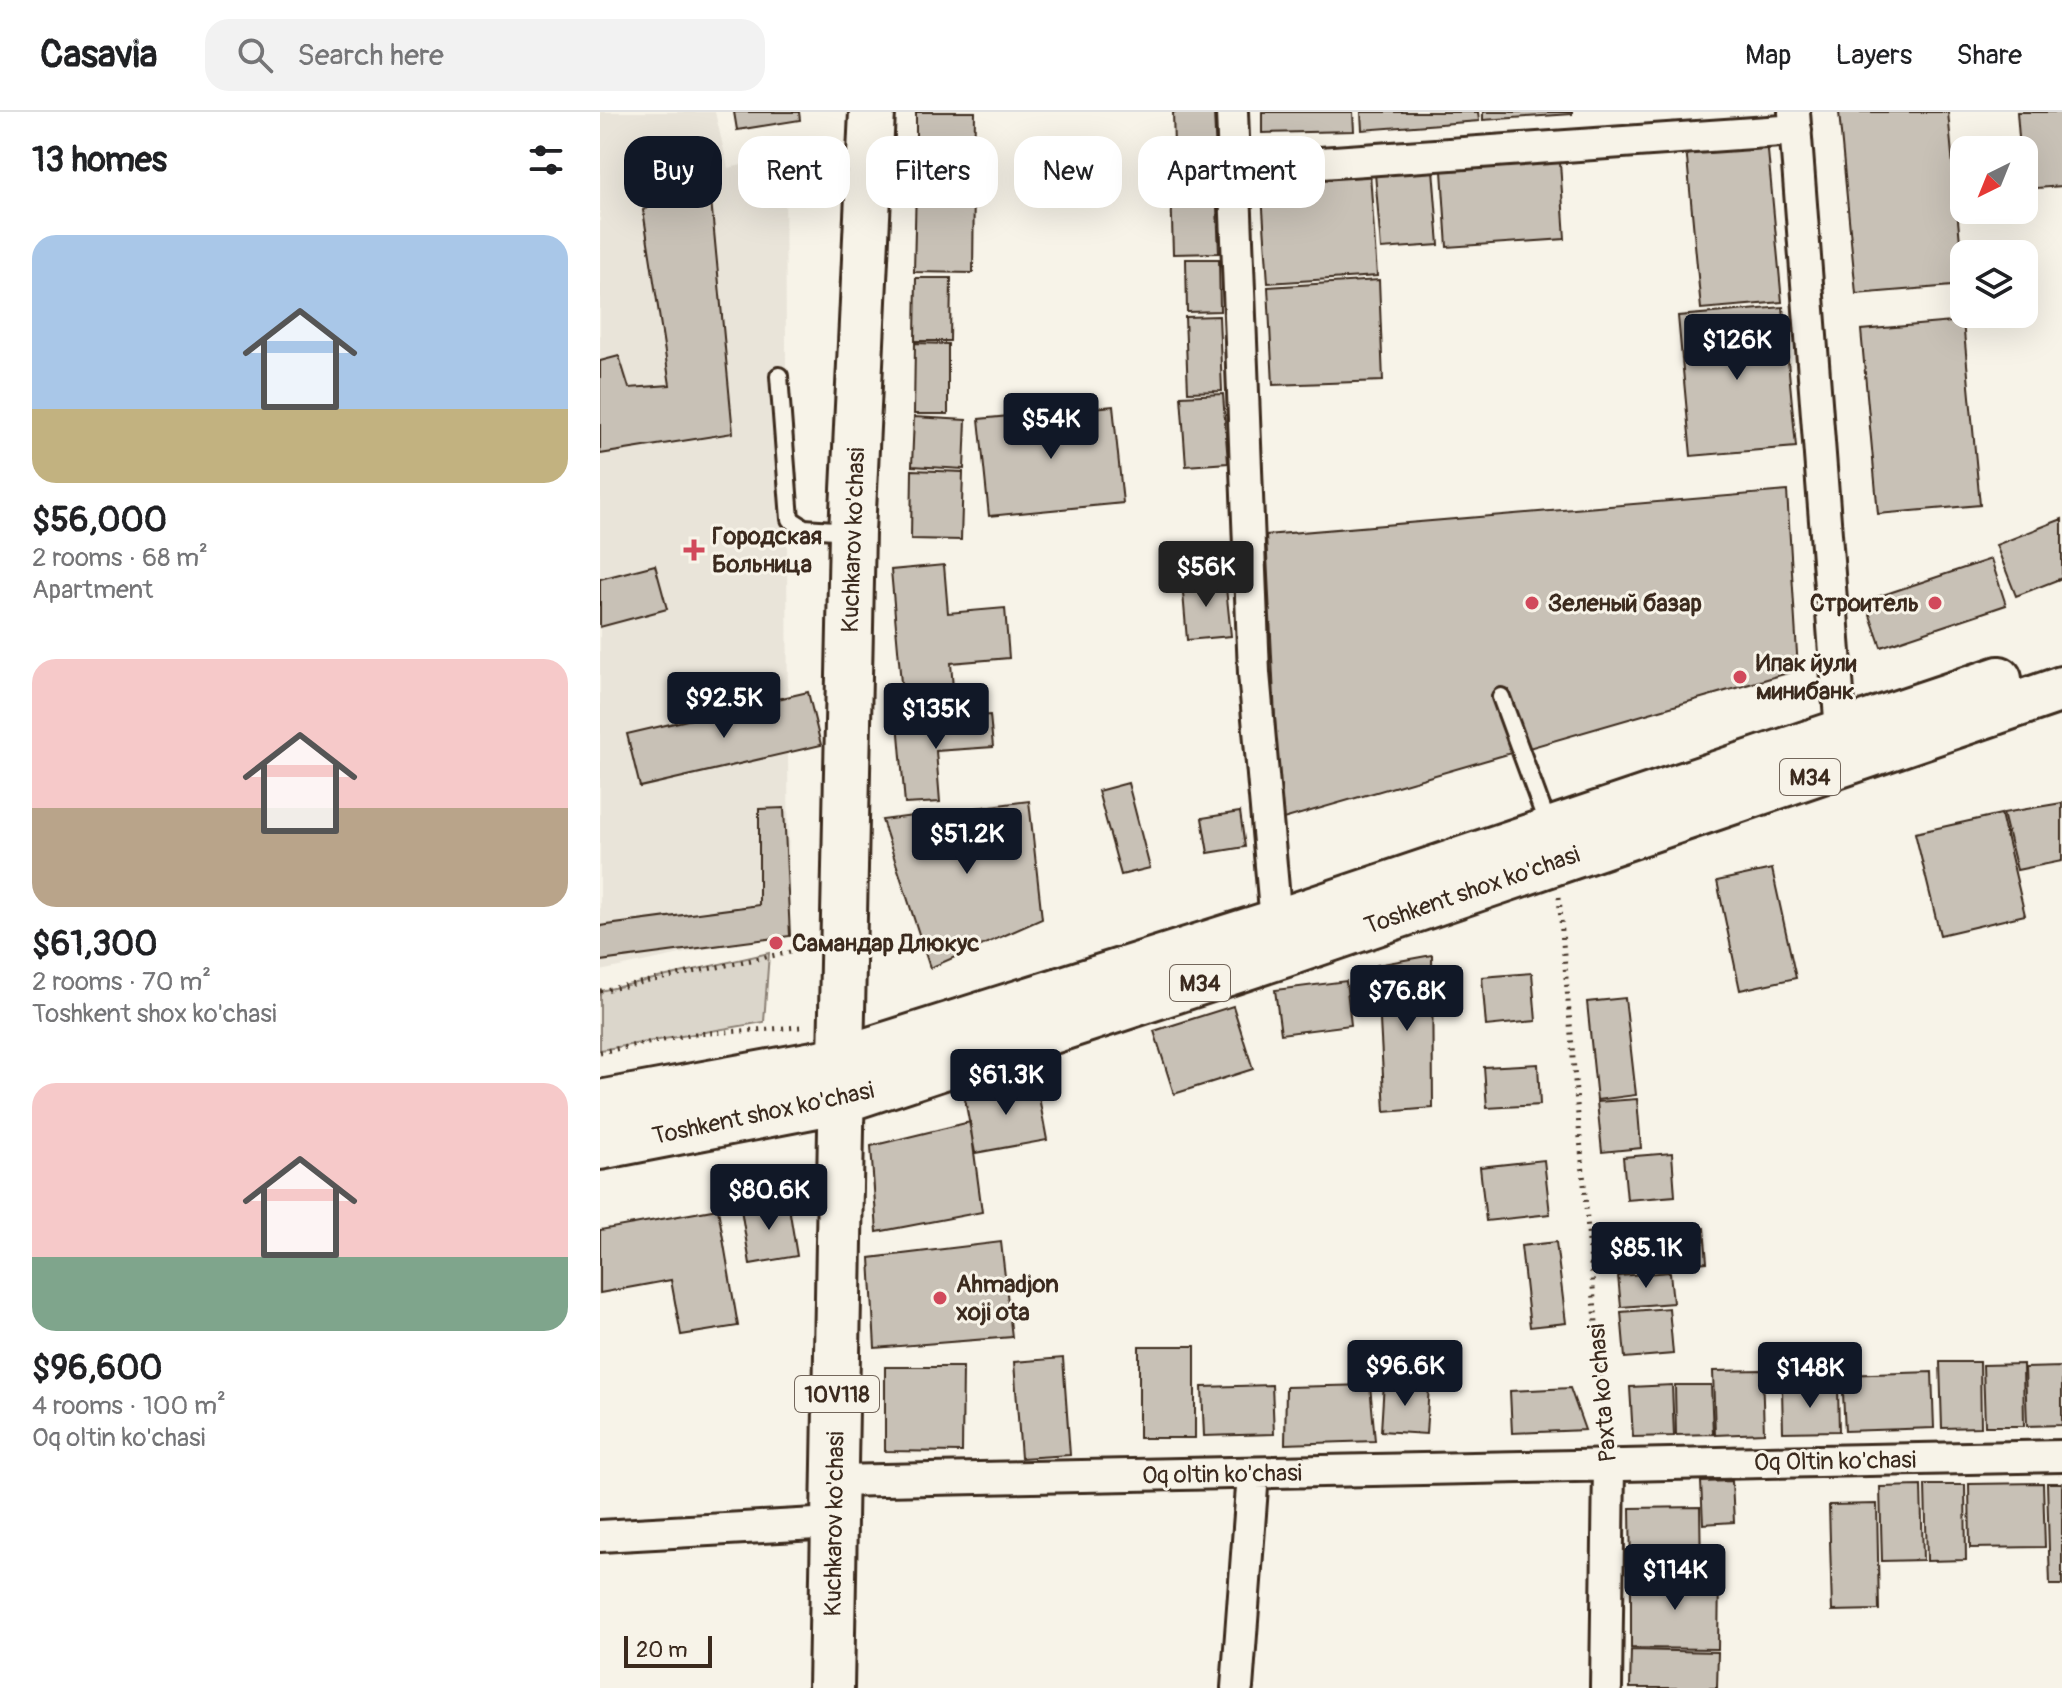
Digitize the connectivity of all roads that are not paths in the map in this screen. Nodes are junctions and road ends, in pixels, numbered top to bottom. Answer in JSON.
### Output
{"nodes":[{"id":1,"x":872,"y":112,"type":"edge"},
{"id":2,"x":1232,"y":112,"type":"edge"},
{"id":3,"x":1795,"y":121,"type":"edge"},
{"id":4,"x":1233,"y":136,"type":"edge"},
{"id":5,"x":1325,"y":161,"type":"edge"},
{"id":6,"x":1236,"y":208,"type":"edge"},
{"id":7,"x":779,"y":376,"type":"dead end"},
{"id":8,"x":852,"y":532,"type":"junction"},
{"id":9,"x":2062,"y":658,"type":"edge"},
{"id":10,"x":2062,"y":689,"type":"edge"},
{"id":11,"x":1501,"y":697,"type":"dead end"},
{"id":12,"x":1841,"y":732,"type":"junction"},
{"id":13,"x":1552,"y":844,"type":"junction"},
{"id":14,"x":1276,"y":922,"type":"junction"},
{"id":15,"x":842,"y":1061,"type":"junction"},
{"id":16,"x":600,"y":1103,"type":"edge"},
{"id":17,"x":600,"y":1147,"type":"edge"},
{"id":18,"x":2062,"y":1456,"type":"edge"},
{"id":19,"x":1609,"y":1466,"type":"junction"},
{"id":20,"x":1253,"y":1474,"type":"junction"},
{"id":21,"x":835,"y":1502,"type":"junction"},
{"id":22,"x":600,"y":1536,"type":"edge"},
{"id":23,"x":831,"y":1688,"type":"edge"},
{"id":24,"x":1237,"y":1688,"type":"edge"},
{"id":25,"x":1606,"y":1688,"type":"edge"}],
"edges":[{"from":1,"to":8,"type":"main road","name":"Kuchkarov ko'chasi"},
{"from":2,"to":4,"type":"street"},
{"from":3,"to":5,"type":"street"},
{"from":3,"to":12,"type":"street"},
{"from":6,"to":14,"type":"street"},
{"from":7,"to":8,"type":"lane"},
{"from":8,"to":15,"type":"main road","name":"Kuchkarov ko'chasi"},
{"from":9,"to":12,"type":"main road","name":"Toshkent shox ko'chasi","number":"M34"},
{"from":10,"to":13,"type":"main road","name":"Toshkent shox ko'chasi","number":"M34"},
{"from":11,"to":13,"type":"lane"},
{"from":12,"to":13,"type":"main road","name":"Toshkent shox ko'chasi","number":"M34"},
{"from":13,"to":14,"type":"main road","name":"Toshkent shox ko'chasi","number":"M34"},
{"from":13,"to":15,"type":"main road","name":"Toshkent shox ko'chasi","number":"M34"},
{"from":14,"to":15,"type":"main road","name":"Toshkent shox ko'chasi","number":"M34"},
{"from":15,"to":16,"type":"main road","name":"Toshkent shox ko'chasi","number":"M34"},
{"from":15,"to":17,"type":"main road","name":"Toshkent shox ko'chasi","number":"M34"},
{"from":15,"to":21,"type":"main road","name":"Kuchkarov ko'chasi","number":"10V118"},
{"from":18,"to":19,"type":"street","name":"Oq Oltin ko'chasi"},
{"from":19,"to":20,"type":"street","name":"Oq oltin ko'chasi"},
{"from":19,"to":25,"type":"street","name":"Paxta ko'chasi"},
{"from":20,"to":21,"type":"street","name":"Oq oltin ko'chasi"},
{"from":20,"to":24,"type":"street"},
{"from":21,"to":22,"type":"street","name":"Oq oltin ko'chasi"},
{"from":21,"to":23,"type":"main road","name":"Kuchkarov ko'chasi","number":"10V118"}]}
